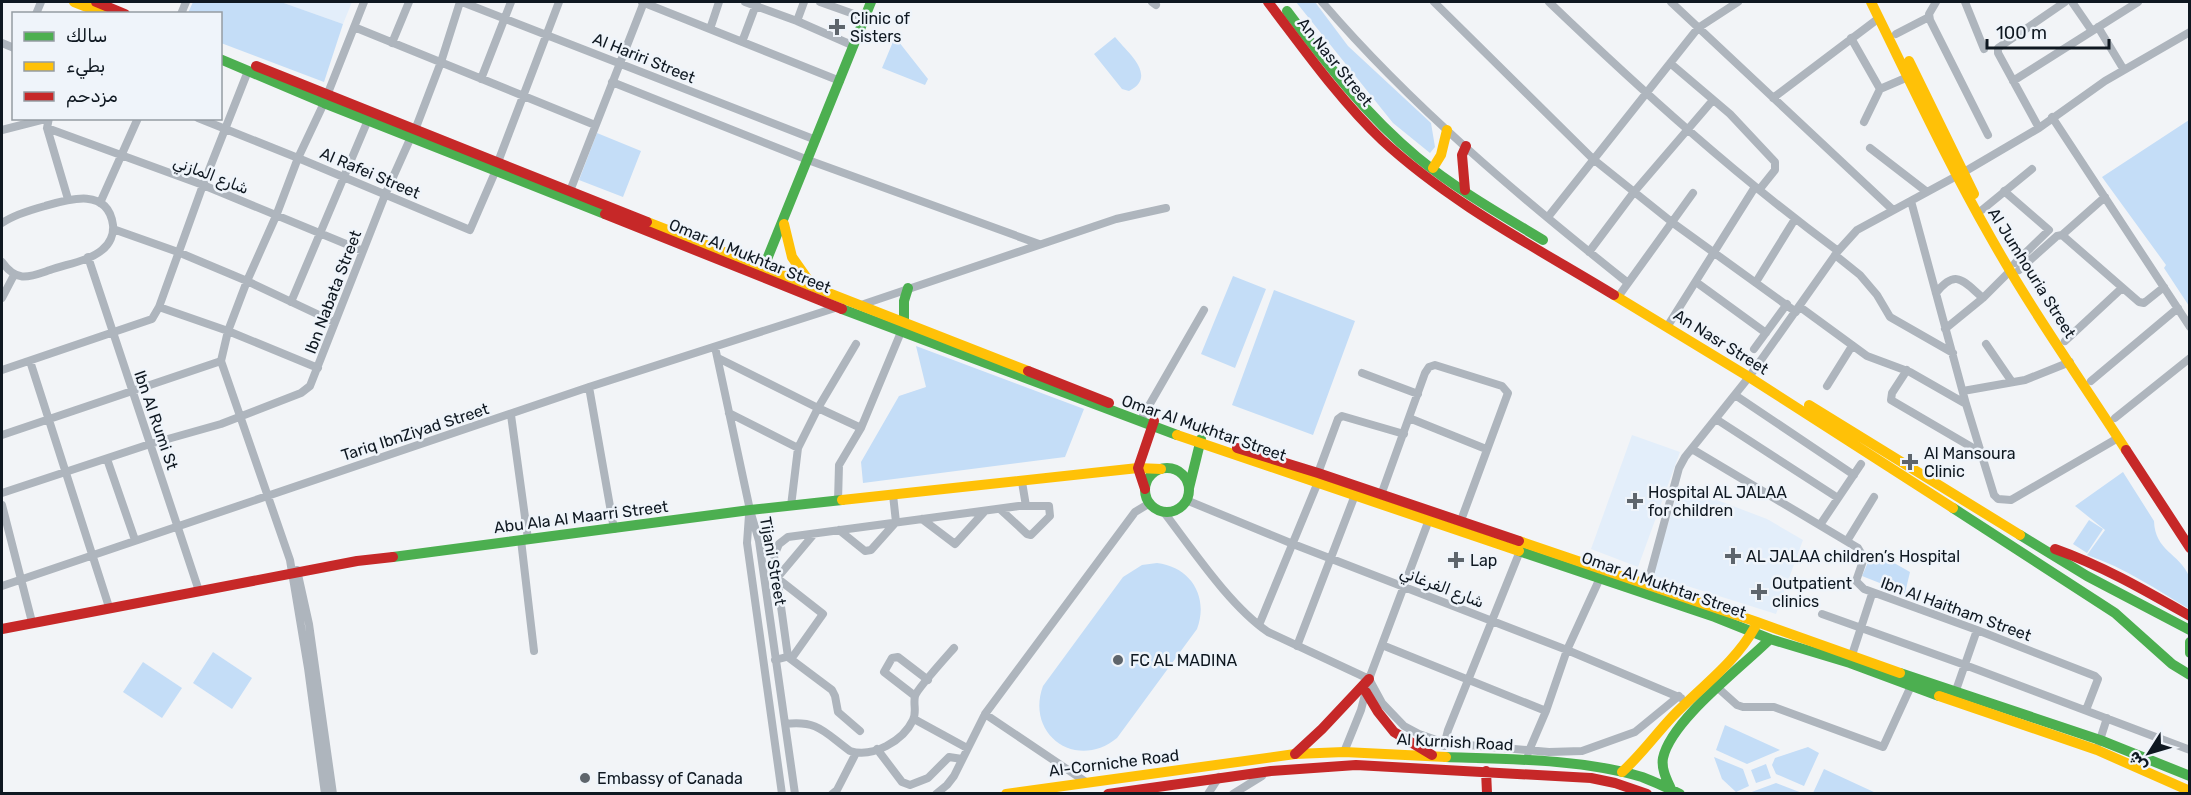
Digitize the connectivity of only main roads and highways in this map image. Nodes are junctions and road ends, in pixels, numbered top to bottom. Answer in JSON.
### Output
{"nodes":[{"id":1,"x":74,"y":2,"type":"edge"},
{"id":2,"x":871,"y":2,"type":"edge"},
{"id":3,"x":1268,"y":2,"type":"edge"},
{"id":4,"x":1279,"y":2,"type":"edge"},
{"id":5,"x":1871,"y":2,"type":"edge"},
{"id":6,"x":1880,"y":2,"type":"edge"},
{"id":7,"x":90,"y":7,"type":"edge"},
{"id":8,"x":115,"y":12,"type":"edge"},
{"id":9,"x":222,"y":53,"type":"edge"},
{"id":10,"x":222,"y":60,"type":"edge"},
{"id":11,"x":325,"y":99,"type":"junction"},
{"id":12,"x":1447,"y":130,"type":"road end"},
{"id":13,"x":413,"y":133,"type":"junction"},
{"id":14,"x":1466,"y":146,"type":"road end"},
{"id":15,"x":1433,"y":168,"type":"junction"},
{"id":16,"x":1960,"y":175,"type":"junction"},
{"id":17,"x":1465,"y":190,"type":"junction"},
{"id":18,"x":783,"y":221,"type":"junction"},
{"id":19,"x":2015,"y":268,"type":"junction"},
{"id":20,"x":762,"y":272,"type":"junction"},
{"id":21,"x":813,"y":287,"type":"junction"},
{"id":22,"x":908,"y":288,"type":"road end"},
{"id":23,"x":1623,"y":290,"type":"junction"},
{"id":24,"x":903,"y":327,"type":"junction"},
{"id":25,"x":1752,"y":374,"type":"junction"},
{"id":26,"x":1153,"y":424,"type":"junction"},
{"id":27,"x":1200,"y":440,"type":"junction"},
{"id":28,"x":1138,"y":468,"type":"junction"},
{"id":29,"x":1161,"y":470,"type":"junction"},
{"id":30,"x":1318,"y":478,"type":"junction"},
{"id":31,"x":1145,"y":489,"type":"junction"},
{"id":32,"x":1187,"y":496,"type":"junction"},
{"id":33,"x":1431,"y":517,"type":"junction"},
{"id":34,"x":2190,"y":534,"type":"edge"},
{"id":35,"x":2027,"y":539,"type":"junction"},
{"id":36,"x":2190,"y":548,"type":"edge"},
{"id":37,"x":1691,"y":605,"type":"junction"},
{"id":38,"x":2190,"y":616,"type":"edge"},
{"id":39,"x":1755,"y":627,"type":"junction"},
{"id":40,"x":2,"y":629,"type":"edge"},
{"id":41,"x":2190,"y":630,"type":"edge"},
{"id":42,"x":1770,"y":639,"type":"junction"},
{"id":43,"x":2190,"y":642,"type":"edge"},
{"id":44,"x":2190,"y":653,"type":"edge"},
{"id":45,"x":1851,"y":659,"type":"junction"},
{"id":46,"x":2190,"y":675,"type":"edge"},
{"id":47,"x":1369,"y":679,"type":"road end"},
{"id":48,"x":1366,"y":692,"type":"road end"},
{"id":49,"x":2098,"y":745,"type":"junction"},
{"id":50,"x":1295,"y":754,"type":"junction"},
{"id":51,"x":1438,"y":756,"type":"junction"},
{"id":52,"x":1226,"y":764,"type":"joint"},
{"id":53,"x":1271,"y":771,"type":"joint"},
{"id":54,"x":1486,"y":771,"type":"junction"},
{"id":55,"x":1622,"y":772,"type":"junction"},
{"id":56,"x":2190,"y":776,"type":"edge"},
{"id":57,"x":1150,"y":791,"type":"edge"},
{"id":58,"x":1675,"y":791,"type":"edge"},
{"id":59,"x":2190,"y":791,"type":"edge"},
{"id":60,"x":1487,"y":793,"type":"edge"},
{"id":61,"x":1006,"y":794,"type":"edge"},
{"id":62,"x":1108,"y":794,"type":"edge"},
{"id":63,"x":1647,"y":794,"type":"edge"}],
"edges":[{"from":1,"to":7,"type":"main road"},
{"from":2,"to":18,"type":"main road"},
{"from":3,"to":23,"type":"main road","name":"An Nasr Street"},
{"from":4,"to":15,"type":"main road","name":"An Nasr Street"},
{"from":5,"to":16,"type":"main road","name":"Al Jumhouria Street"},
{"from":6,"to":16,"type":"main road","name":"Al Jumhouria Street"},
{"from":7,"to":8,"type":"main road"},
{"from":9,"to":11,"type":"main road","name":"Omar Al Mukhtar Street"},
{"from":10,"to":11,"type":"main road","name":"Omar Al Mukhtar Street"},
{"from":11,"to":13,"type":"main road","name":"Omar Al Mukhtar Street"},
{"from":11,"to":13,"type":"main road","name":"Omar Al Mukhtar Street"},
{"from":12,"to":15,"type":"main road"},
{"from":13,"to":20,"type":"main road","name":"Omar Al Mukhtar Street"},
{"from":14,"to":17,"type":"main road"},
{"from":15,"to":17,"type":"main road","name":"An Nasr Street"},
{"from":16,"to":19,"type":"main road","name":"Al Jumhouria Street"},
{"from":16,"to":19,"type":"main road","name":"Al Jumhouria Street"},
{"from":17,"to":23,"type":"main road","name":"An Nasr Street"},
{"from":18,"to":20,"type":"main road"},
{"from":18,"to":21,"type":"main road"},
{"from":19,"to":34,"type":"main road","name":"Al Jumhouria Street"},
{"from":19,"to":36,"type":"main road","name":"Al Jumhouria Street"},
{"from":20,"to":21,"type":"main road","name":"Omar Al Mukhtar Street"},
{"from":20,"to":24,"type":"main road","name":"Omar Al Mukhtar Street"},
{"from":21,"to":24,"type":"main road","name":"Omar Al Mukhtar Street"},
{"from":22,"to":24,"type":"main road"},
{"from":23,"to":25,"type":"main road","name":"An Nasr Street"},
{"from":24,"to":26,"type":"main road","name":"Omar Al Mukhtar Street"},
{"from":24,"to":26,"type":"main road","name":"Omar Al Mukhtar Street"},
{"from":25,"to":35,"type":"main road","name":"An Nasr Street"},
{"from":25,"to":46,"type":"main road","name":"An Nasr Street"},
{"from":26,"to":27,"type":"main road","name":"Omar Al Mukhtar Street"},
{"from":26,"to":28,"type":"main road"},
{"from":27,"to":30,"type":"main road","name":"Omar Al Mukhtar Street"},
{"from":27,"to":32,"type":"main road"},
{"from":28,"to":29,"type":"main road","name":"Abu Ala Al Maarri Street"},
{"from":28,"to":31,"type":"main road"},
{"from":28,"to":40,"type":"main road","name":"Abu Ala Al Maarri Street"},
{"from":29,"to":31,"type":"main road"},
{"from":29,"to":32,"type":"main road"},
{"from":30,"to":33,"type":"main road","name":"Omar Al Mukhtar Street"},
{"from":30,"to":33,"type":"main road","name":"Omar Al Mukhtar Street"},
{"from":31,"to":32,"type":"main road"},
{"from":33,"to":37,"type":"main road","name":"Omar Al Mukhtar Street"},
{"from":33,"to":37,"type":"main road","name":"Omar Al Mukhtar Street"},
{"from":35,"to":38,"type":"main road"},
{"from":35,"to":41,"type":"main road","name":"An Nasr Street"},
{"from":37,"to":39,"type":"main road","name":"Omar Al Mukhtar Street"},
{"from":39,"to":42,"type":"main road","name":"Omar Al Mukhtar Street"},
{"from":39,"to":45,"type":"main road","name":"Omar Al Mukhtar Street"},
{"from":39,"to":55,"type":"main road"},
{"from":42,"to":45,"type":"main road","name":"Omar Al Mukhtar Street"},
{"from":42,"to":58,"type":"main road"},
{"from":43,"to":44,"type":"main road"},
{"from":45,"to":49,"type":"main road","name":"Omar Al Mukhtar Street"},
{"from":45,"to":49,"type":"main road","name":"Omar Al Mukhtar Street"},
{"from":47,"to":50,"type":"main road"},
{"from":48,"to":51,"type":"main road"},
{"from":49,"to":56,"type":"main road","name":"Omar Al Mukhtar Street"},
{"from":49,"to":59,"type":"main road","name":"Omar Al Mukhtar Street"},
{"from":50,"to":51,"type":"main road","name":"Al Kurnish Road"},
{"from":50,"to":52,"type":"main road","name":"Al Kurnish Road"},
{"from":51,"to":55,"type":"main road","name":"Al Kurnish Road"},
{"from":52,"to":61,"type":"main road","name":"Al-Corniche Road"},
{"from":53,"to":54,"type":"main road","name":"Al Kurnish Road"},
{"from":53,"to":57,"type":"main road","name":"Al-Corniche Road"},
{"from":54,"to":60,"type":"main road"},
{"from":54,"to":63,"type":"main road","name":"Al Kurnish Road"},
{"from":55,"to":58,"type":"main road","name":"Al Kurnish Road"},
{"from":57,"to":62,"type":"main road","name":"Al-Corniche Road"}]}
